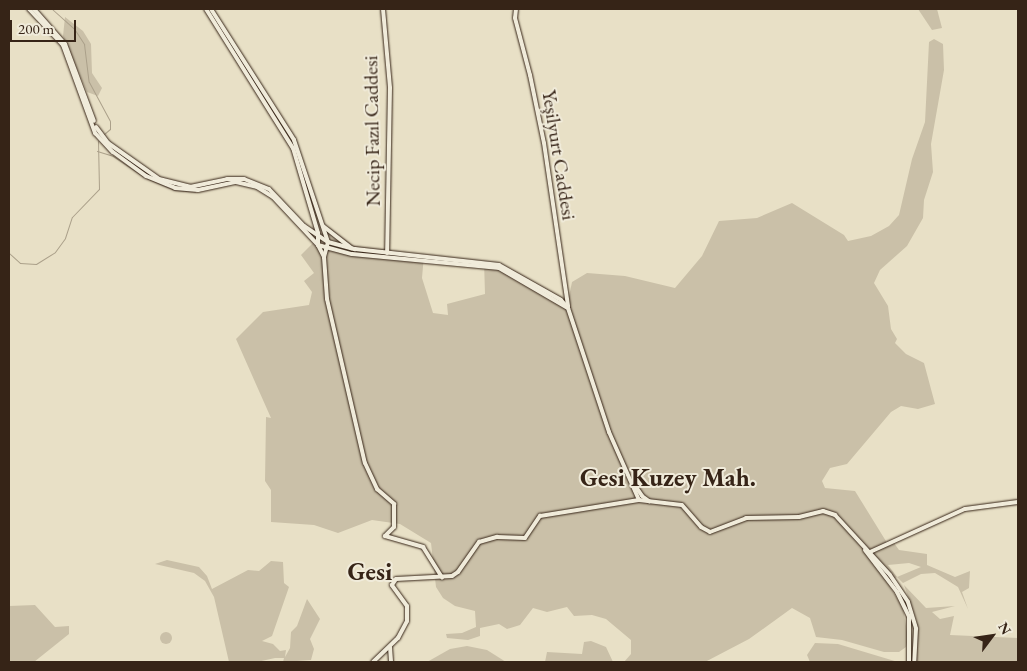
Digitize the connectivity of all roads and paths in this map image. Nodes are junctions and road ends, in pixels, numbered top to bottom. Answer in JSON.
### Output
{"nodes":[{"id":1,"x":29,"y":9,"type":"edge"},
{"id":2,"x":34,"y":9,"type":"edge"},
{"id":3,"x":206,"y":9,"type":"edge"},
{"id":4,"x":211,"y":9,"type":"edge"},
{"id":5,"x":383,"y":9,"type":"edge"},
{"id":6,"x":516,"y":9,"type":"edge"},
{"id":7,"x":314,"y":219,"type":"junction"},
{"id":8,"x":320,"y":220,"type":"junction"},
{"id":9,"x":304,"y":226,"type":"junction"},
{"id":10,"x":318,"y":238,"type":"junction"},
{"id":11,"x":328,"y":242,"type":"junction"},
{"id":12,"x":318,"y":245,"type":"junction"},
{"id":13,"x":327,"y":249,"type":"junction"},
{"id":14,"x":355,"y":250,"type":"junction"},
{"id":15,"x":386,"y":253,"type":"junction"},
{"id":16,"x":324,"y":257,"type":"junction"},
{"id":17,"x":568,"y":308,"type":"junction"},
{"id":18,"x":628,"y":477,"type":"junction"},
{"id":19,"x":636,"y":494,"type":"junction"},
{"id":20,"x":641,"y":497,"type":"junction"},
{"id":21,"x":623,"y":502,"type":"junction"},
{"id":22,"x":1018,"y":502,"type":"edge"},
{"id":23,"x":860,"y":542,"type":"junction"},
{"id":24,"x":870,"y":552,"type":"junction"},
{"id":25,"x":442,"y":578,"type":"junction"},
{"id":26,"x":390,"y":647,"type":"junction"},
{"id":27,"x":373,"y":662,"type":"edge"},
{"id":28,"x":392,"y":662,"type":"edge"},
{"id":29,"x":909,"y":662,"type":"edge"},
{"id":30,"x":914,"y":662,"type":"edge"}],
"edges":[{"from":1,"to":12,"type":"street"},
{"from":2,"to":9,"type":"street"},
{"from":3,"to":7,"type":"street"},
{"from":4,"to":8,"type":"street"},
{"from":5,"to":15,"type":"street","name":"Necip Fazıl Caddesi"},
{"from":6,"to":17,"type":"street","name":"Yeşilyurt Caddesi"},
{"from":7,"to":9,"type":"street"},
{"from":7,"to":10,"type":"street"},
{"from":8,"to":11,"type":"street"},
{"from":8,"to":14,"type":"street"},
{"from":9,"to":10,"type":"street"},
{"from":10,"to":11,"type":"street"},
{"from":10,"to":12,"type":"street"},
{"from":11,"to":13,"type":"street"},
{"from":11,"to":14,"type":"street"},
{"from":12,"to":13,"type":"street"},
{"from":12,"to":16,"type":"street"},
{"from":13,"to":16,"type":"street"},
{"from":13,"to":17,"type":"street"},
{"from":14,"to":15,"type":"street"},
{"from":15,"to":17,"type":"street"},
{"from":16,"to":25,"type":"street"},
{"from":17,"to":18,"type":"street","name":"Yeşilyurt Caddesi"},
{"from":18,"to":19,"type":"street"},
{"from":18,"to":20,"type":"street"},
{"from":19,"to":20,"type":"street"},
{"from":19,"to":21,"type":"street"},
{"from":20,"to":21,"type":"street"},
{"from":20,"to":23,"type":"street"},
{"from":21,"to":25,"type":"street"},
{"from":22,"to":24,"type":"street"},
{"from":23,"to":24,"type":"street"},
{"from":23,"to":29,"type":"street"},
{"from":24,"to":30,"type":"street"},
{"from":25,"to":26,"type":"street"},
{"from":26,"to":27,"type":"street"},
{"from":26,"to":28,"type":"street"}]}
